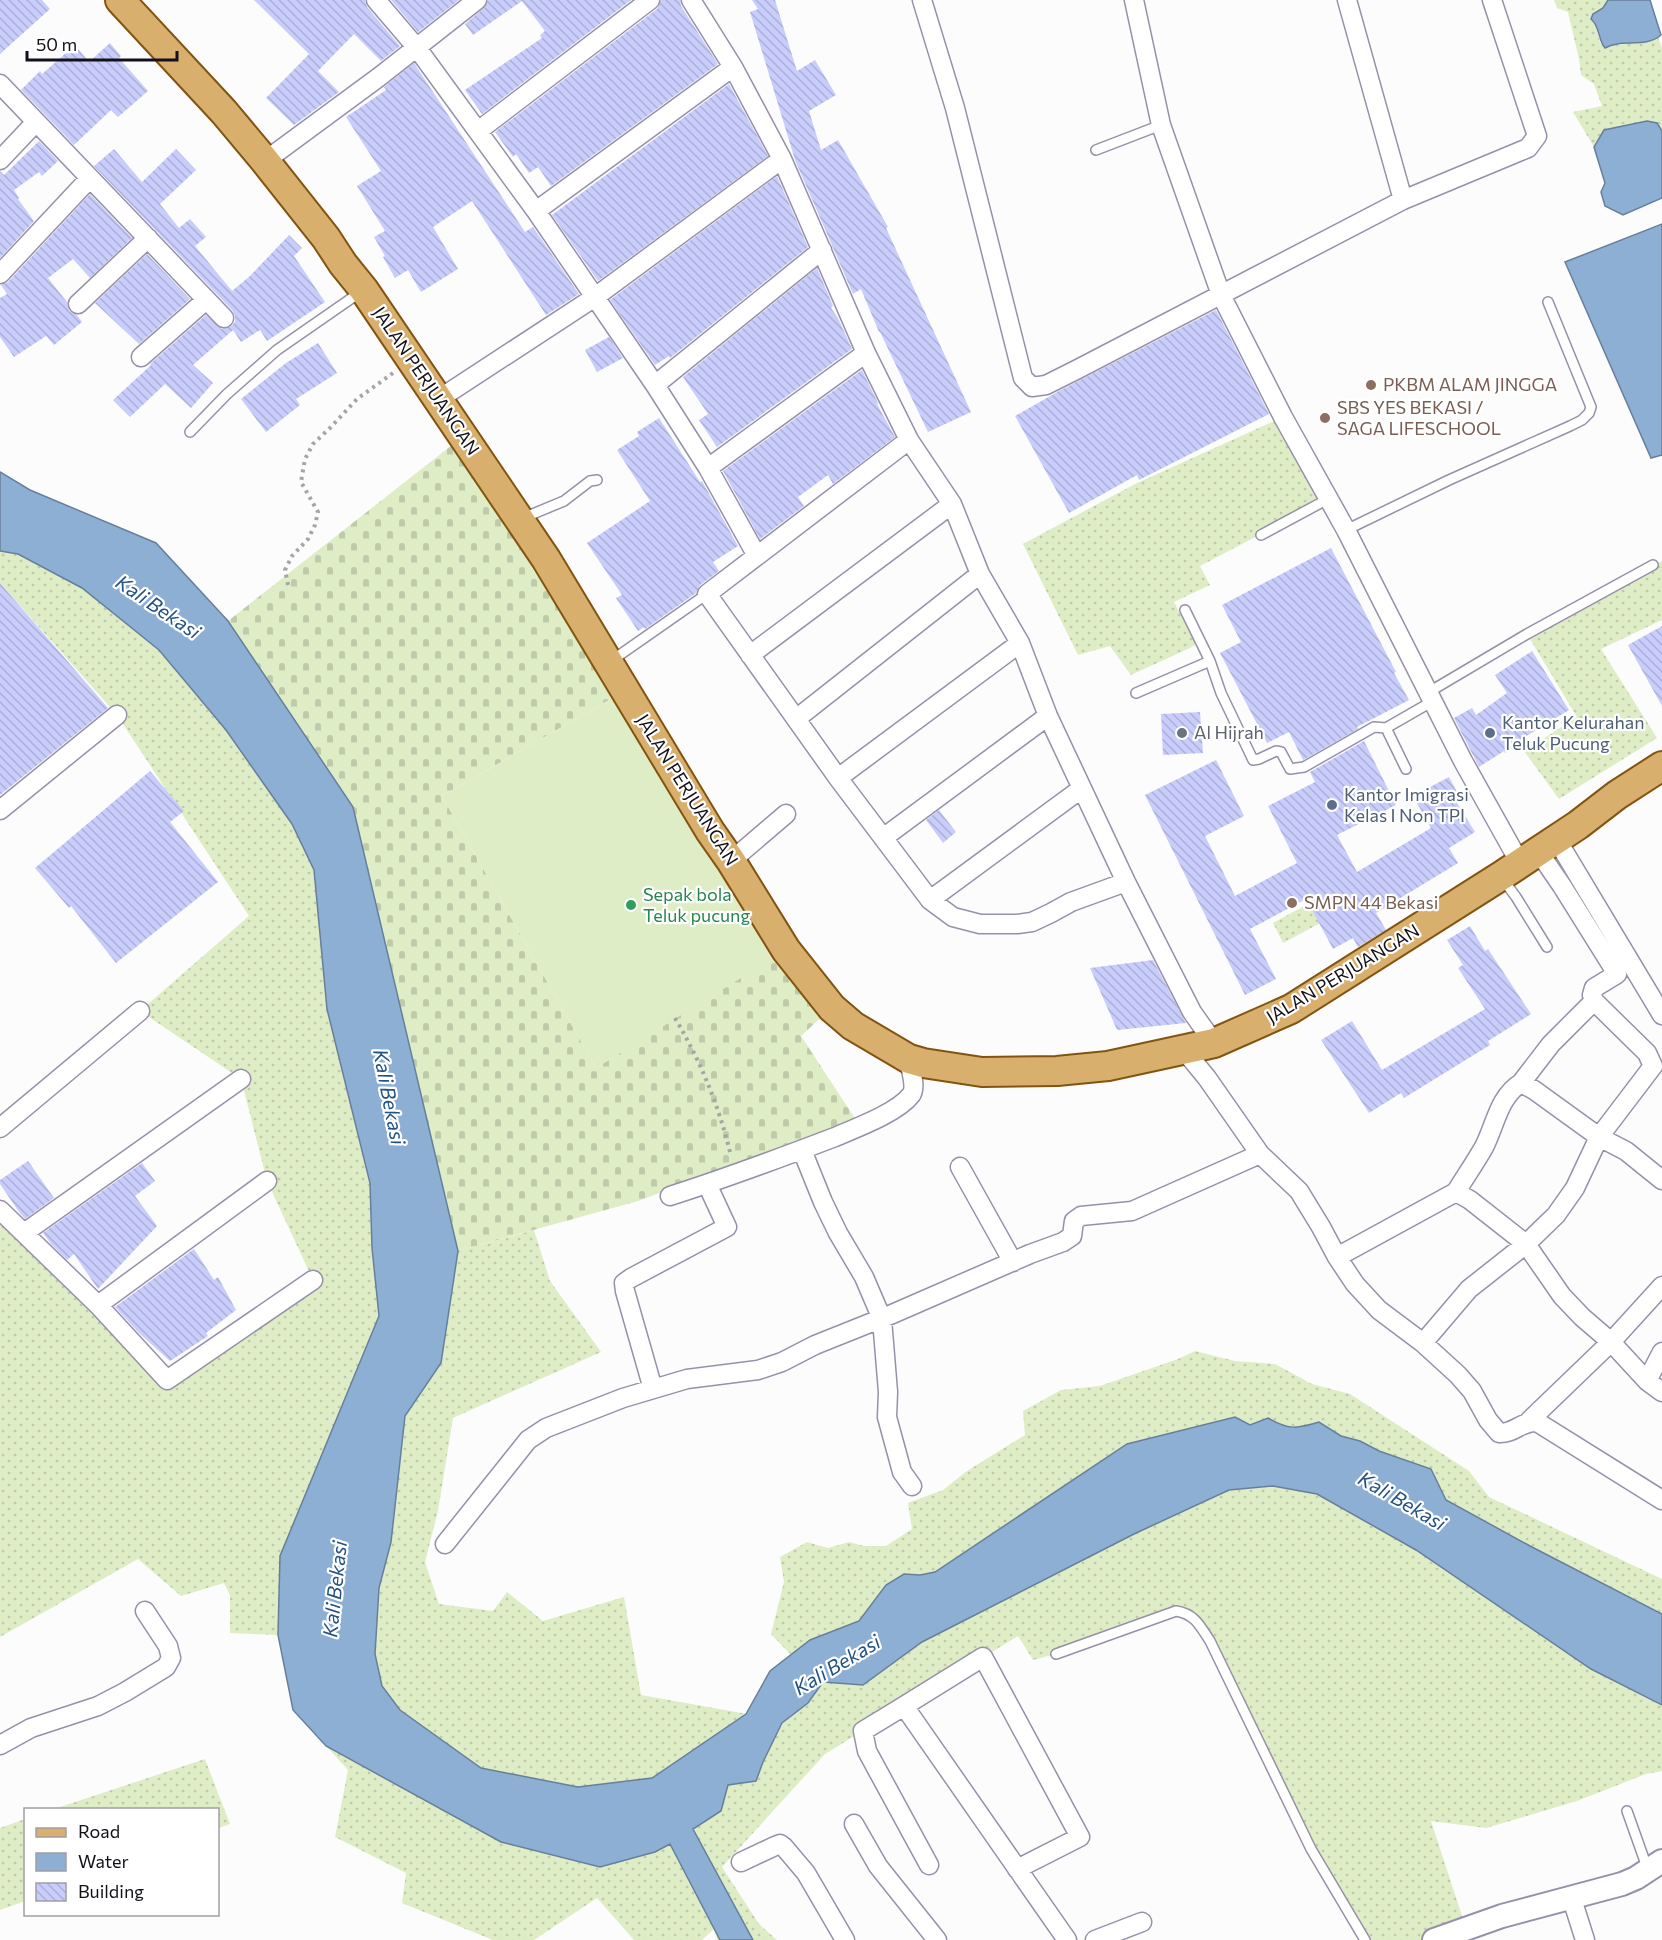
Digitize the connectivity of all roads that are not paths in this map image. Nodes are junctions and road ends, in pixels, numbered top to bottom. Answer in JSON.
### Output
{"nodes":[{"id":1,"x":120,"y":0,"type":"edge"},
{"id":2,"x":376,"y":0,"type":"edge"},
{"id":3,"x":477,"y":0,"type":"edge"},
{"id":4,"x":650,"y":0,"type":"edge"},
{"id":5,"x":691,"y":0,"type":"edge"},
{"id":6,"x":922,"y":0,"type":"edge"},
{"id":7,"x":1134,"y":0,"type":"edge"},
{"id":8,"x":1347,"y":0,"type":"edge"},
{"id":9,"x":1492,"y":0,"type":"edge"},
{"id":10,"x":417,"y":48,"type":"junction"},
{"id":11,"x":733,"y":67,"type":"junction"},
{"id":12,"x":0,"y":84,"type":"edge"},
{"id":13,"x":36,"y":122,"type":"junction"},
{"id":14,"x":1161,"y":125,"type":"junction"},
{"id":15,"x":478,"y":131,"type":"junction"},
{"id":16,"x":1096,"y":150,"type":"dead end"},
{"id":17,"x":782,"y":159,"type":"junction"},
{"id":18,"x":0,"y":160,"type":"edge"},
{"id":19,"x":265,"y":161,"type":"junction"},
{"id":20,"x":90,"y":178,"type":"junction"},
{"id":21,"x":1403,"y":200,"type":"junction"},
{"id":22,"x":536,"y":212,"type":"junction"},
{"id":23,"x":148,"y":238,"type":"junction"},
{"id":24,"x":822,"y":250,"type":"junction"},
{"id":25,"x":0,"y":274,"type":"edge"},
{"id":26,"x":364,"y":290,"type":"junction"},
{"id":27,"x":1221,"y":295,"type":"junction"},
{"id":28,"x":595,"y":297,"type":"junction"},
{"id":29,"x":206,"y":300,"type":"junction"},
{"id":30,"x":1548,"y":302,"type":"dead end"},
{"id":31,"x":78,"y":304,"type":"dead end"},
{"id":32,"x":224,"y":318,"type":"dead end"},
{"id":33,"x":866,"y":353,"type":"junction"},
{"id":34,"x":141,"y":357,"type":"dead end"},
{"id":35,"x":655,"y":385,"type":"junction"},
{"id":36,"x":438,"y":399,"type":"junction"},
{"id":37,"x":190,"y":432,"type":"dead end"},
{"id":38,"x":909,"y":440,"type":"junction"},
{"id":39,"x":708,"y":468,"type":"junction"},
{"id":40,"x":597,"y":480,"type":"dead end"},
{"id":41,"x":1328,"y":499,"type":"junction"},
{"id":42,"x":952,"y":504,"type":"junction"},
{"id":43,"x":520,"y":520,"type":"junction"},
{"id":44,"x":1346,"y":530,"type":"junction"},
{"id":45,"x":1261,"y":535,"type":"dead end"},
{"id":46,"x":757,"y":556,"type":"junction"},
{"id":47,"x":1653,"y":565,"type":"dead end"},
{"id":48,"x":980,"y":574,"type":"junction"},
{"id":49,"x":707,"y":594,"type":"junction"},
{"id":50,"x":1185,"y":610,"type":"dead end"},
{"id":51,"x":1020,"y":643,"type":"junction"},
{"id":52,"x":750,"y":655,"type":"junction"},
{"id":53,"x":1210,"y":661,"type":"junction"},
{"id":54,"x":609,"y":662,"type":"junction"},
{"id":55,"x":1136,"y":693,"type":"dead end"},
{"id":56,"x":1431,"y":697,"type":"junction"},
{"id":57,"x":117,"y":715,"type":"dead end"},
{"id":58,"x":1048,"y":716,"type":"junction"},
{"id":59,"x":795,"y":718,"type":"junction"},
{"id":60,"x":1386,"y":728,"type":"junction"},
{"id":61,"x":1662,"y":766,"type":"edge"},
{"id":62,"x":1406,"y":769,"type":"dead end"},
{"id":63,"x":838,"y":777,"type":"junction"},
{"id":64,"x":1081,"y":789,"type":"junction"},
{"id":65,"x":0,"y":810,"type":"edge"},
{"id":66,"x":786,"y":814,"type":"dead end"},
{"id":67,"x":883,"y":838,"type":"junction"},
{"id":68,"x":1529,"y":858,"type":"junction"},
{"id":69,"x":731,"y":861,"type":"junction"},
{"id":70,"x":1126,"y":882,"type":"junction"},
{"id":71,"x":930,"y":900,"type":"junction"},
{"id":72,"x":1547,"y":947,"type":"dead end"},
{"id":73,"x":1594,"y":1001,"type":"junction"},
{"id":74,"x":140,"y":1011,"type":"dead end"},
{"id":75,"x":1662,"y":1015,"type":"edge"},
{"id":76,"x":1214,"y":1043,"type":"junction"},
{"id":77,"x":1184,"y":1050,"type":"junction"},
{"id":78,"x":909,"y":1059,"type":"junction"},
{"id":79,"x":241,"y":1079,"type":"dead end"},
{"id":80,"x":1521,"y":1083,"type":"junction"},
{"id":81,"x":0,"y":1128,"type":"edge"},
{"id":82,"x":1599,"y":1137,"type":"junction"},
{"id":83,"x":802,"y":1149,"type":"junction"},
{"id":84,"x":1260,"y":1154,"type":"junction"},
{"id":85,"x":960,"y":1167,"type":"dead end"},
{"id":86,"x":1662,"y":1180,"type":"edge"},
{"id":87,"x":267,"y":1181,"type":"dead end"},
{"id":88,"x":707,"y":1184,"type":"junction"},
{"id":89,"x":1456,"y":1192,"type":"junction"},
{"id":90,"x":670,"y":1196,"type":"dead end"},
{"id":91,"x":0,"y":1210,"type":"edge"},
{"id":92,"x":24,"y":1233,"type":"junction"},
{"id":93,"x":1526,"y":1244,"type":"junction"},
{"id":94,"x":1337,"y":1257,"type":"junction"},
{"id":95,"x":1013,"y":1262,"type":"junction"},
{"id":96,"x":313,"y":1280,"type":"dead end"},
{"id":97,"x":1662,"y":1286,"type":"edge"},
{"id":98,"x":98,"y":1305,"type":"junction"},
{"id":99,"x":882,"y":1319,"type":"junction"},
{"id":100,"x":1611,"y":1342,"type":"junction"},
{"id":101,"x":1423,"y":1343,"type":"junction"},
{"id":102,"x":1662,"y":1352,"type":"edge"},
{"id":103,"x":1647,"y":1381,"type":"junction"},
{"id":104,"x":653,"y":1389,"type":"junction"},
{"id":105,"x":1662,"y":1392,"type":"edge"},
{"id":106,"x":1529,"y":1422,"type":"junction"},
{"id":107,"x":912,"y":1486,"type":"dead end"},
{"id":108,"x":1662,"y":1500,"type":"edge"},
{"id":109,"x":445,"y":1544,"type":"dead end"},
{"id":110,"x":145,"y":1611,"type":"dead end"},
{"id":111,"x":1056,"y":1654,"type":"dead end"},
{"id":112,"x":904,"y":1706,"type":"junction"},
{"id":113,"x":0,"y":1745,"type":"edge"},
{"id":114,"x":1627,"y":1811,"type":"dead end"},
{"id":115,"x":854,"y":1824,"type":"dead end"},
{"id":116,"x":741,"y":1862,"type":"dead end"},
{"id":117,"x":929,"y":1865,"type":"dead end"},
{"id":118,"x":1655,"y":1866,"type":"edge"},
{"id":119,"x":1017,"y":1869,"type":"junction"},
{"id":120,"x":1572,"y":1899,"type":"junction"},
{"id":121,"x":1142,"y":1922,"type":"dead end"},
{"id":122,"x":1468,"y":1934,"type":"edge"},
{"id":123,"x":845,"y":1940,"type":"edge"},
{"id":124,"x":937,"y":1940,"type":"edge"},
{"id":125,"x":1067,"y":1940,"type":"edge"},
{"id":126,"x":1095,"y":1940,"type":"edge"},
{"id":127,"x":1365,"y":1940,"type":"edge"},
{"id":128,"x":1434,"y":1940,"type":"edge"},
{"id":129,"x":1585,"y":1940,"type":"edge"}],
"edges":[{"from":1,"to":19,"type":"main road","name":"JALAN PERJUANGAN"},
{"from":2,"to":10,"type":"street"},
{"from":3,"to":10,"type":"street"},
{"from":4,"to":15,"type":"street"},
{"from":5,"to":11,"type":"street"},
{"from":6,"to":27,"type":"street"},
{"from":7,"to":14,"type":"street"},
{"from":8,"to":21,"type":"street"},
{"from":9,"to":21,"type":"street"},
{"from":10,"to":15,"type":"street"},
{"from":10,"to":19,"type":"street"},
{"from":11,"to":17,"type":"street"},
{"from":11,"to":22,"type":"street"},
{"from":12,"to":13,"type":"street"},
{"from":13,"to":18,"type":"street"},
{"from":13,"to":20,"type":"street"},
{"from":14,"to":16,"type":"lane"},
{"from":14,"to":27,"type":"street"},
{"from":15,"to":22,"type":"street"},
{"from":17,"to":24,"type":"street"},
{"from":17,"to":28,"type":"street"},
{"from":19,"to":26,"type":"main road","name":"JALAN PERJUANGAN"},
{"from":20,"to":23,"type":"street"},
{"from":20,"to":25,"type":"street"},
{"from":21,"to":27,"type":"street"},
{"from":22,"to":28,"type":"street"},
{"from":23,"to":29,"type":"street"},
{"from":23,"to":31,"type":"street"},
{"from":24,"to":33,"type":"street"},
{"from":24,"to":35,"type":"street"},
{"from":26,"to":36,"type":"main road","name":"JALAN PERJUANGAN"},
{"from":26,"to":37,"type":"lane"},
{"from":27,"to":41,"type":"street"},
{"from":28,"to":35,"type":"street"},
{"from":28,"to":36,"type":"street"},
{"from":29,"to":32,"type":"street"},
{"from":29,"to":34,"type":"street"},
{"from":30,"to":44,"type":"lane"},
{"from":33,"to":38,"type":"street"},
{"from":33,"to":39,"type":"street"},
{"from":35,"to":39,"type":"street"},
{"from":36,"to":43,"type":"main road","name":"JALAN PERJUANGAN"},
{"from":38,"to":42,"type":"street"},
{"from":38,"to":46,"type":"street"},
{"from":39,"to":46,"type":"street"},
{"from":40,"to":43,"type":"lane"},
{"from":41,"to":44,"type":"street"},
{"from":41,"to":45,"type":"lane"},
{"from":42,"to":48,"type":"street"},
{"from":42,"to":52,"type":"street"},
{"from":43,"to":54,"type":"main road","name":"JALAN PERJUANGAN"},
{"from":44,"to":56,"type":"street"},
{"from":46,"to":49,"type":"street"},
{"from":47,"to":56,"type":"lane"},
{"from":48,"to":51,"type":"street"},
{"from":48,"to":59,"type":"street"},
{"from":49,"to":52,"type":"street"},
{"from":49,"to":54,"type":"lane"},
{"from":50,"to":53,"type":"lane"},
{"from":51,"to":58,"type":"street"},
{"from":51,"to":63,"type":"street"},
{"from":52,"to":59,"type":"street"},
{"from":53,"to":55,"type":"lane"},
{"from":53,"to":60,"type":"lane"},
{"from":54,"to":69,"type":"main road","name":"JALAN PERJUANGAN"},
{"from":56,"to":60,"type":"lane"},
{"from":56,"to":68,"type":"street"},
{"from":57,"to":65,"type":"street"},
{"from":58,"to":64,"type":"street"},
{"from":58,"to":67,"type":"street"},
{"from":59,"to":63,"type":"street"},
{"from":60,"to":62,"type":"lane"},
{"from":61,"to":68,"type":"main road","name":"JALAN PERJUANGAN"},
{"from":63,"to":67,"type":"street"},
{"from":64,"to":70,"type":"street"},
{"from":64,"to":71,"type":"street"},
{"from":66,"to":69,"type":"street"},
{"from":67,"to":71,"type":"street"},
{"from":68,"to":72,"type":"lane"},
{"from":68,"to":73,"type":"street"},
{"from":68,"to":75,"type":"street"},
{"from":68,"to":76,"type":"main road","name":"JALAN PERJUANGAN"},
{"from":69,"to":78,"type":"main road","name":"JALAN PERJUANGAN"},
{"from":70,"to":71,"type":"street"},
{"from":70,"to":76,"type":"street"},
{"from":73,"to":80,"type":"street"},
{"from":73,"to":82,"type":"street"},
{"from":74,"to":81,"type":"street"},
{"from":76,"to":77,"type":"main road","name":"JALAN PERJUANGAN"},
{"from":77,"to":78,"type":"main road","name":"JALAN PERJUANGAN"},
{"from":77,"to":84,"type":"street"},
{"from":78,"to":83,"type":"street"},
{"from":79,"to":92,"type":"street"},
{"from":80,"to":82,"type":"street"},
{"from":80,"to":89,"type":"street"},
{"from":82,"to":86,"type":"street"},
{"from":82,"to":93,"type":"street"},
{"from":83,"to":88,"type":"street"},
{"from":83,"to":99,"type":"street"},
{"from":84,"to":94,"type":"street"},
{"from":84,"to":95,"type":"street"},
{"from":85,"to":95,"type":"street"},
{"from":87,"to":98,"type":"street"},
{"from":88,"to":90,"type":"street"},
{"from":88,"to":104,"type":"street"},
{"from":89,"to":93,"type":"street"},
{"from":89,"to":94,"type":"street"},
{"from":91,"to":92,"type":"street"},
{"from":92,"to":98,"type":"street"},
{"from":93,"to":100,"type":"street"},
{"from":93,"to":101,"type":"street"},
{"from":94,"to":101,"type":"street"},
{"from":95,"to":99,"type":"street"},
{"from":96,"to":98,"type":"street"},
{"from":97,"to":100,"type":"street"},
{"from":99,"to":104,"type":"street"},
{"from":99,"to":107,"type":"street"},
{"from":100,"to":103,"type":"street"},
{"from":100,"to":106,"type":"street"},
{"from":101,"to":106,"type":"street"},
{"from":102,"to":103,"type":"street"},
{"from":103,"to":105,"type":"street"},
{"from":104,"to":109,"type":"street"},
{"from":106,"to":108,"type":"street"},
{"from":110,"to":113,"type":"street"},
{"from":111,"to":127,"type":"lane"},
{"from":112,"to":117,"type":"street"},
{"from":112,"to":119,"type":"street"},
{"from":112,"to":119,"type":"street"},
{"from":114,"to":118,"type":"lane"},
{"from":115,"to":124,"type":"street"},
{"from":116,"to":123,"type":"street"},
{"from":118,"to":120,"type":"street"},
{"from":119,"to":125,"type":"street"},
{"from":120,"to":122,"type":"street"},
{"from":120,"to":129,"type":"street"},
{"from":121,"to":126,"type":"street"},
{"from":122,"to":128,"type":"street"}]}
